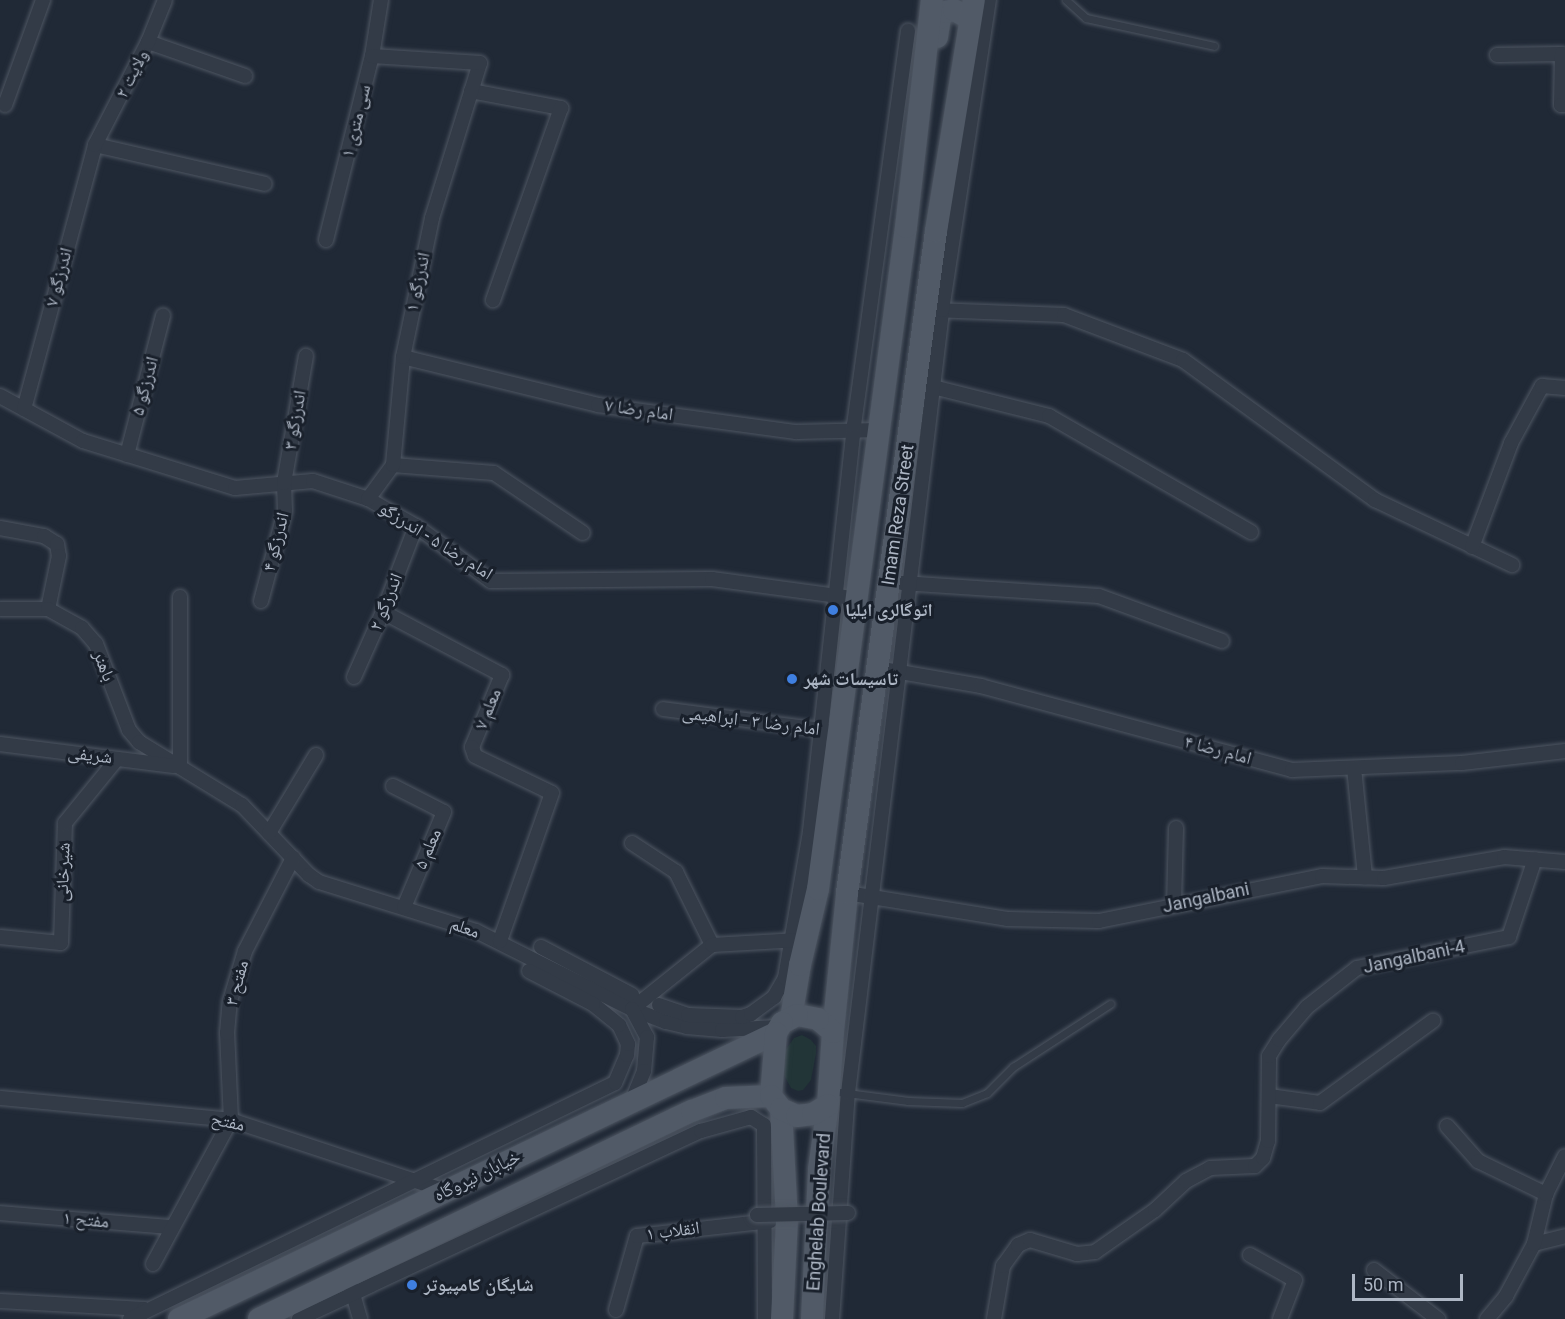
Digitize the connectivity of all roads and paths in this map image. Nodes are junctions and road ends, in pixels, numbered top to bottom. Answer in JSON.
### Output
{"nodes":[{"id":1,"x":43,"y":0,"type":"edge"},
{"id":2,"x":165,"y":0,"type":"edge"},
{"id":3,"x":381,"y":0,"type":"edge"},
{"id":4,"x":932,"y":0,"type":"edge"},
{"id":5,"x":989,"y":0,"type":"edge"},
{"id":6,"x":1066,"y":0,"type":"edge"},
{"id":7,"x":972,"y":10,"type":"edge"},
{"id":8,"x":908,"y":31,"type":"dead end"},
{"id":9,"x":148,"y":42,"type":"junction"},
{"id":10,"x":1214,"y":46,"type":"dead end"},
{"id":11,"x":1497,"y":55,"type":"dead end"},
{"id":12,"x":372,"y":56,"type":"junction"},
{"id":13,"x":245,"y":76,"type":"dead end"},
{"id":14,"x":924,"y":87,"type":"junction"},
{"id":15,"x":471,"y":91,"type":"junction"},
{"id":16,"x":5,"y":105,"type":"dead end"},
{"id":17,"x":1565,"y":105,"type":"edge"},
{"id":18,"x":95,"y":146,"type":"junction"},
{"id":19,"x":264,"y":184,"type":"dead end"},
{"id":20,"x":326,"y":240,"type":"dead end"},
{"id":21,"x":493,"y":300,"type":"dead end"},
{"id":22,"x":934,"y":310,"type":"junction"},
{"id":23,"x":163,"y":316,"type":"dead end"},
{"id":24,"x":306,"y":357,"type":"dead end"},
{"id":25,"x":402,"y":357,"type":"junction"},
{"id":26,"x":924,"y":385,"type":"junction"},
{"id":27,"x":1565,"y":388,"type":"edge"},
{"id":28,"x":0,"y":396,"type":"edge"},
{"id":29,"x":24,"y":409,"type":"junction"},
{"id":30,"x":854,"y":430,"type":"junction"},
{"id":31,"x":879,"y":430,"type":"junction"},
{"id":32,"x":126,"y":454,"type":"junction"},
{"id":33,"x":393,"y":465,"type":"junction"},
{"id":34,"x":284,"y":483,"type":"junction"},
{"id":35,"x":368,"y":498,"type":"junction"},
{"id":36,"x":416,"y":526,"type":"junction"},
{"id":37,"x":0,"y":528,"type":"edge"},
{"id":38,"x":1251,"y":532,"type":"dead end"},
{"id":39,"x":583,"y":533,"type":"dead end"},
{"id":40,"x":1472,"y":547,"type":"junction"},
{"id":41,"x":1512,"y":565,"type":"dead end"},
{"id":42,"x":899,"y":583,"type":"junction"},
{"id":43,"x":180,"y":597,"type":"dead end"},
{"id":44,"x":847,"y":597,"type":"junction"},
{"id":45,"x":261,"y":600,"type":"dead end"},
{"id":46,"x":0,"y":609,"type":"edge"},
{"id":47,"x":48,"y":609,"type":"junction"},
{"id":48,"x":383,"y":612,"type":"junction"},
{"id":49,"x":1222,"y":641,"type":"dead end"},
{"id":50,"x":888,"y":670,"type":"junction"},
{"id":51,"x":354,"y":677,"type":"dead end"},
{"id":52,"x":663,"y":709,"type":"dead end"},
{"id":53,"x":830,"y":731,"type":"junction"},
{"id":54,"x":0,"y":744,"type":"edge"},
{"id":55,"x":1565,"y":751,"type":"edge"},
{"id":56,"x":316,"y":755,"type":"dead end"},
{"id":57,"x":117,"y":759,"type":"junction"},
{"id":58,"x":180,"y":767,"type":"junction"},
{"id":59,"x":1354,"y":768,"type":"junction"},
{"id":60,"x":393,"y":786,"type":"dead end"},
{"id":61,"x":1176,"y":828,"type":"dead end"},
{"id":62,"x":269,"y":833,"type":"junction"},
{"id":63,"x":632,"y":843,"type":"dead end"},
{"id":64,"x":293,"y":858,"type":"junction"},
{"id":65,"x":1535,"y":859,"type":"junction"},
{"id":66,"x":1565,"y":862,"type":"edge"},
{"id":67,"x":1365,"y":877,"type":"junction"},
{"id":68,"x":847,"y":893,"type":"junction"},
{"id":69,"x":872,"y":897,"type":"junction"},
{"id":70,"x":1174,"y":905,"type":"junction"},
{"id":71,"x":404,"y":907,"type":"junction"},
{"id":72,"x":0,"y":937,"type":"edge"},
{"id":73,"x":500,"y":941,"type":"junction"},
{"id":74,"x":800,"y":942,"type":"junction"},
{"id":75,"x":712,"y":945,"type":"junction"},
{"id":76,"x":541,"y":947,"type":"dead end"},
{"id":77,"x":841,"y":948,"type":"junction"},
{"id":78,"x":529,"y":970,"type":"dead end"},
{"id":79,"x":632,"y":995,"type":"dead end"},
{"id":80,"x":1110,"y":1004,"type":"dead end"},
{"id":81,"x":659,"y":1005,"type":"dead end"},
{"id":82,"x":632,"y":1009,"type":"junction"},
{"id":83,"x":1433,"y":1021,"type":"dead end"},
{"id":84,"x":782,"y":1026,"type":"junction"},
{"id":85,"x":833,"y":1032,"type":"junction"},
{"id":86,"x":676,"y":1080,"type":"junction"},
{"id":87,"x":835,"y":1096,"type":"junction"},
{"id":88,"x":1269,"y":1096,"type":"junction"},
{"id":89,"x":0,"y":1098,"type":"edge"},
{"id":90,"x":632,"y":1100,"type":"junction"},
{"id":91,"x":776,"y":1103,"type":"junction"},
{"id":92,"x":692,"y":1111,"type":"junction"},
{"id":93,"x":231,"y":1120,"type":"junction"},
{"id":94,"x":1447,"y":1126,"type":"dead end"},
{"id":95,"x":1565,"y":1156,"type":"edge"},
{"id":96,"x":784,"y":1168,"type":"junction"},
{"id":97,"x":819,"y":1169,"type":"junction"},
{"id":98,"x":416,"y":1181,"type":"junction"},
{"id":99,"x":446,"y":1191,"type":"junction"},
{"id":100,"x":1546,"y":1194,"type":"junction"},
{"id":101,"x":0,"y":1213,"type":"edge"},
{"id":102,"x":848,"y":1213,"type":"dead end"},
{"id":103,"x":760,"y":1218,"type":"junction"},
{"id":104,"x":787,"y":1220,"type":"junction"},
{"id":105,"x":171,"y":1227,"type":"junction"},
{"id":106,"x":1565,"y":1236,"type":"edge"},
{"id":107,"x":1534,"y":1244,"type":"junction"},
{"id":108,"x":1250,"y":1255,"type":"dead end"},
{"id":109,"x":153,"y":1263,"type":"dead end"},
{"id":110,"x":1374,"y":1270,"type":"dead end"},
{"id":111,"x":351,"y":1284,"type":"junction"},
{"id":112,"x":0,"y":1301,"type":"edge"},
{"id":113,"x":220,"y":1310,"type":"edge"},
{"id":114,"x":616,"y":1310,"type":"dead end"},
{"id":115,"x":144,"y":1316,"type":"edge"},
{"id":116,"x":130,"y":1319,"type":"edge"},
{"id":117,"x":179,"y":1319,"type":"edge"},
{"id":118,"x":259,"y":1319,"type":"edge"},
{"id":119,"x":298,"y":1319,"type":"edge"},
{"id":120,"x":360,"y":1319,"type":"edge"},
{"id":121,"x":765,"y":1319,"type":"edge"},
{"id":122,"x":782,"y":1319,"type":"edge"},
{"id":123,"x":812,"y":1319,"type":"edge"},
{"id":124,"x":832,"y":1319,"type":"edge"},
{"id":125,"x":994,"y":1319,"type":"edge"},
{"id":126,"x":1280,"y":1319,"type":"edge"},
{"id":127,"x":1438,"y":1319,"type":"edge"},
{"id":128,"x":1487,"y":1319,"type":"edge"}],
"edges":[{"from":1,"to":16,"type":"street"},
{"from":2,"to":9,"type":"street","name":"ولایت ۲"},
{"from":3,"to":12,"type":"street","name":"سی متری ۱"},
{"from":4,"to":14,"type":"main road","name":"Imam Reza Street"},
{"from":5,"to":22,"type":"street"},
{"from":6,"to":10,"type":"lane"},
{"from":7,"to":14,"type":"main road"},
{"from":7,"to":22,"type":"main road","name":"Imam Reza Street"},
{"from":8,"to":30,"type":"street"},
{"from":9,"to":13,"type":"street"},
{"from":9,"to":18,"type":"street","name":"ولایت ۲"},
{"from":11,"to":17,"type":"street"},
{"from":12,"to":15,"type":"street","name":"اندرزگو ۱"},
{"from":12,"to":20,"type":"street","name":"سی متری ۱"},
{"from":14,"to":31,"type":"main road","name":"Imam Reza Street"},
{"from":15,"to":21,"type":"street"},
{"from":15,"to":25,"type":"street","name":"اندرزگو ۱"},
{"from":18,"to":19,"type":"street"},
{"from":18,"to":29,"type":"street","name":"اندرزگو ۷"},
{"from":22,"to":26,"type":"main road","name":"Imam Reza Street"},
{"from":22,"to":40,"type":"street"},
{"from":23,"to":32,"type":"street","name":"اندرزگو ۵"},
{"from":24,"to":34,"type":"street","name":"اندرزگو ۳"},
{"from":25,"to":30,"type":"street","name":"امام رضا ۷"},
{"from":25,"to":33,"type":"street","name":"اندرزگو ۱"},
{"from":26,"to":38,"type":"street"},
{"from":26,"to":42,"type":"main road","name":"Imam Reza Street"},
{"from":27,"to":40,"type":"street"},
{"from":28,"to":29,"type":"street","name":"امام رضا ۵ - اندرزگو"},
{"from":29,"to":32,"type":"street","name":"امام رضا ۵ - اندرزگو"},
{"from":30,"to":31,"type":"street","name":"امام رضا ۷"},
{"from":30,"to":44,"type":"street"},
{"from":31,"to":44,"type":"main road","name":"Imam Reza Street"},
{"from":32,"to":34,"type":"street","name":"امام رضا ۵ - اندرزگو"},
{"from":33,"to":35,"type":"street"},
{"from":33,"to":39,"type":"street"},
{"from":34,"to":35,"type":"street","name":"امام رضا ۵ - اندرزگو"},
{"from":34,"to":45,"type":"street","name":"اندرزگو ۴"},
{"from":35,"to":36,"type":"street","name":"امام رضا ۵ - اندرزگو"},
{"from":36,"to":44,"type":"street","name":"امام رضا ۵ - اندرزگو"},
{"from":36,"to":48,"type":"street","name":"اندرزگو ۲"},
{"from":37,"to":47,"type":"street"},
{"from":40,"to":41,"type":"street"},
{"from":42,"to":49,"type":"street"},
{"from":42,"to":50,"type":"main road","name":"Imam Reza Street"},
{"from":43,"to":58,"type":"street"},
{"from":44,"to":53,"type":"main road","name":"Imam Reza Street"},
{"from":46,"to":47,"type":"street","name":"باهنر"},
{"from":47,"to":58,"type":"street","name":"باهنر"},
{"from":48,"to":51,"type":"street","name":"اندرزگو ۲"},
{"from":48,"to":73,"type":"street","name":"معلم ۷"},
{"from":50,"to":59,"type":"street","name":"امام رضا ۴"},
{"from":50,"to":68,"type":"main road","name":"Imam Reza Street"},
{"from":50,"to":69,"type":"street"},
{"from":52,"to":53,"type":"street","name":"امام رضا ۳ - ابراهیمی"},
{"from":53,"to":74,"type":"main road","name":"Imam Reza Street"},
{"from":54,"to":57,"type":"street","name":"شریفی"},
{"from":55,"to":59,"type":"street","name":"امام رضا ۴"},
{"from":56,"to":62,"type":"street"},
{"from":57,"to":58,"type":"street","name":"شریفی"},
{"from":57,"to":72,"type":"street","name":"شیرخانی"},
{"from":58,"to":62,"type":"street","name":"معلم"},
{"from":59,"to":67,"type":"street"},
{"from":60,"to":71,"type":"street","name":"معلم ۵"},
{"from":61,"to":70,"type":"street"},
{"from":62,"to":64,"type":"street","name":"معلم"},
{"from":63,"to":75,"type":"street"},
{"from":64,"to":71,"type":"street","name":"معلم"},
{"from":64,"to":93,"type":"street","name":"مفتح ۳"},
{"from":65,"to":66,"type":"street","name":"Jangalbani"},
{"from":65,"to":67,"type":"street","name":"Jangalbani"},
{"from":65,"to":88,"type":"street","name":"Jangalbani-4"},
{"from":67,"to":70,"type":"street","name":"Jangalbani"},
{"from":68,"to":69,"type":"street","name":"Jangalbani"},
{"from":68,"to":77,"type":"main road","name":"Imam Reza Street"},
{"from":69,"to":70,"type":"street","name":"Jangalbani"},
{"from":69,"to":87,"type":"street"},
{"from":71,"to":73,"type":"street","name":"معلم"},
{"from":73,"to":82,"type":"street","name":"معلم"},
{"from":74,"to":75,"type":"street"},
{"from":74,"to":77,"type":"main road"},
{"from":74,"to":81,"type":"street"},
{"from":74,"to":84,"type":"main road","name":"Imam Reza Street"},
{"from":75,"to":82,"type":"street"},
{"from":76,"to":79,"type":"street"},
{"from":77,"to":85,"type":"main road","name":"Imam Reza Street"},
{"from":78,"to":98,"type":"street"},
{"from":80,"to":87,"type":"lane"},
{"from":82,"to":84,"type":"street","name":"معلم"},
{"from":82,"to":90,"type":"street"},
{"from":83,"to":88,"type":"street"},
{"from":84,"to":85,"type":"main road"},
{"from":84,"to":86,"type":"main road","name":"خیابان نیروگاه"},
{"from":84,"to":91,"type":"main road","name":"Enghelab Boulevard"},
{"from":85,"to":87,"type":"main road","name":"Enghelab Boulevard"},
{"from":86,"to":90,"type":"main road","name":"خیابان نیروگاه"},
{"from":86,"to":92,"type":"main road"},
{"from":87,"to":91,"type":"main road","name":"خیابان نیروگاه"},
{"from":87,"to":97,"type":"main road","name":"Enghelab Boulevard"},
{"from":87,"to":124,"type":"street"},
{"from":88,"to":125,"type":"street","name":"Jangalbani-4"},
{"from":89,"to":93,"type":"street","name":"مفتح"},
{"from":90,"to":99,"type":"main road","name":"خیابان نیروگاه"},
{"from":91,"to":92,"type":"main road","name":"خیابان نیروگاه"},
{"from":91,"to":96,"type":"main road","name":"Enghelab Boulevard"},
{"from":92,"to":111,"type":"main road","name":"خیابان نیروگاه"},
{"from":93,"to":98,"type":"street","name":"مفتح"},
{"from":93,"to":105,"type":"street"},
{"from":94,"to":100,"type":"street"},
{"from":95,"to":100,"type":"street"},
{"from":96,"to":97,"type":"main road"},
{"from":96,"to":104,"type":"main road","name":"Enghelab Boulevard"},
{"from":97,"to":123,"type":"main road","name":"Enghelab Boulevard"},
{"from":98,"to":99,"type":"street","name":"مفتح"},
{"from":98,"to":115,"type":"street"},
{"from":99,"to":113,"type":"main road","name":"خیابان نیروگاه"},
{"from":100,"to":107,"type":"street"},
{"from":101,"to":105,"type":"street","name":"مفتح ۱"},
{"from":102,"to":103,"type":"street","bridge":true},
{"from":103,"to":104,"type":"street","name":"انقلاب ۱"},
{"from":103,"to":111,"type":"street"},
{"from":103,"to":114,"type":"street","name":"انقلاب ۱"},
{"from":103,"to":121,"type":"street"},
{"from":104,"to":122,"type":"main road","name":"Enghelab Boulevard"},
{"from":105,"to":109,"type":"street"},
{"from":106,"to":107,"type":"street"},
{"from":107,"to":128,"type":"street"},
{"from":108,"to":126,"type":"street"},
{"from":110,"to":127,"type":"street"},
{"from":111,"to":118,"type":"main road","name":"خیابان نیروگاه"},
{"from":111,"to":119,"type":"street"},
{"from":111,"to":120,"type":"street"},
{"from":112,"to":115,"type":"street"},
{"from":113,"to":117,"type":"main road","name":"خیابان نیروگاه"},
{"from":115,"to":116,"type":"street"}]}
